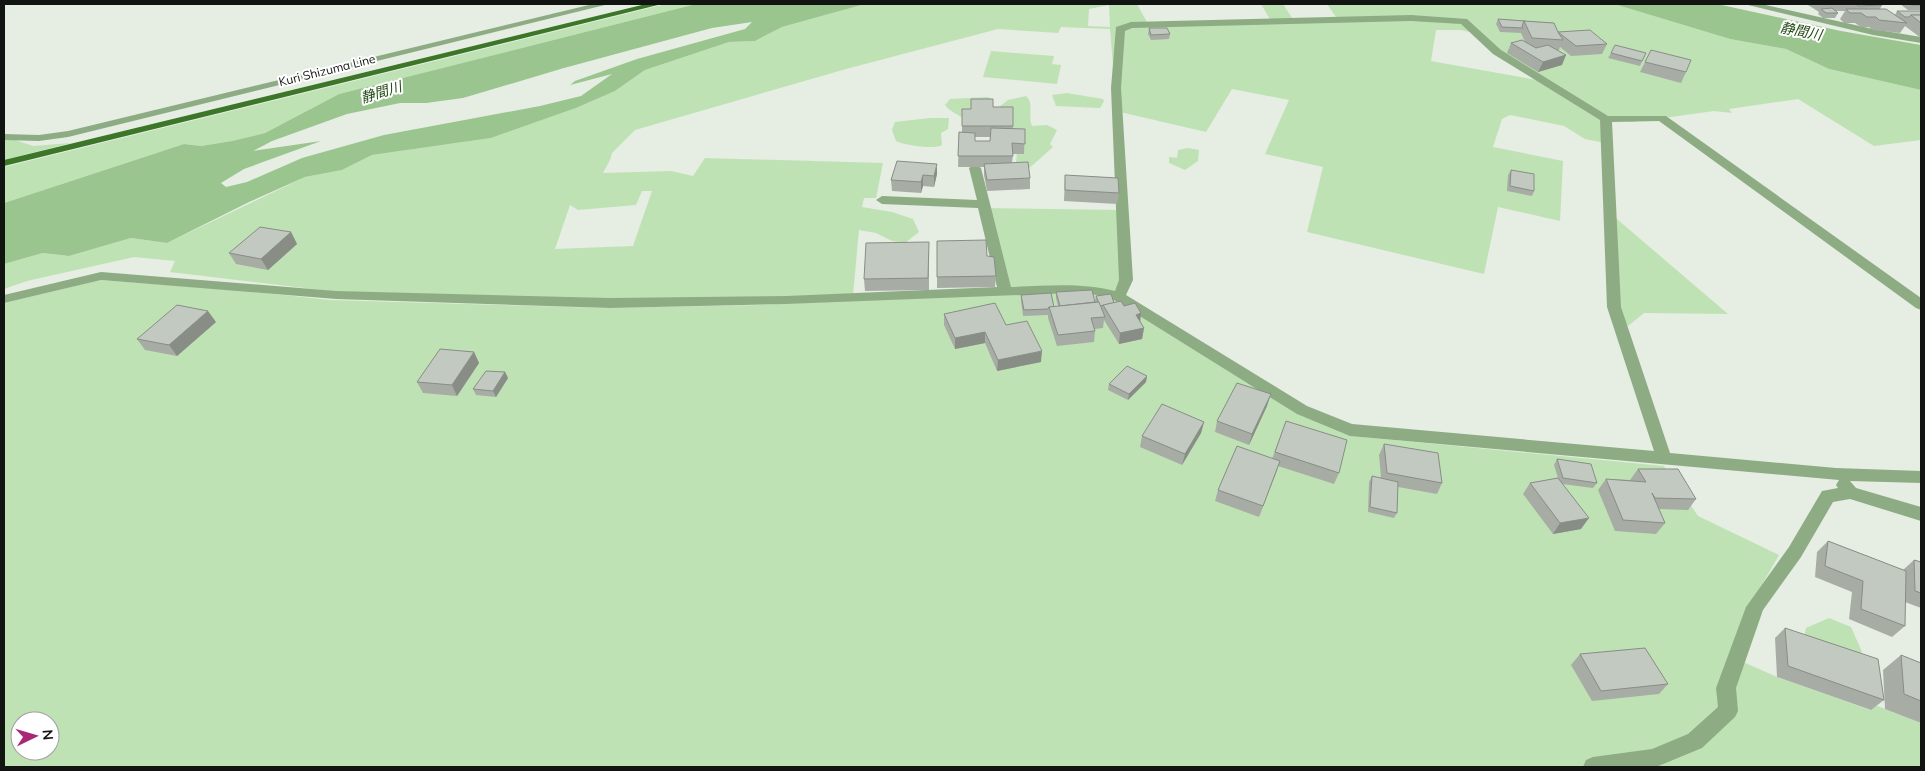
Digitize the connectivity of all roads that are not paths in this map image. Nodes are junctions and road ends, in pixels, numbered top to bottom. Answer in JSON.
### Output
{"nodes":[{"id":1,"x":604,"y":4,"type":"edge"},
{"id":2,"x":657,"y":4,"type":"edge"},
{"id":3,"x":1749,"y":4,"type":"edge"},
{"id":4,"x":1897,"y":24,"type":"edge"},
{"id":5,"x":1920,"y":41,"type":"edge"},
{"id":6,"x":1606,"y":119,"type":"junction"},
{"id":7,"x":4,"y":137,"type":"edge"},
{"id":8,"x":4,"y":163,"type":"edge"},
{"id":9,"x":975,"y":168,"type":"edge"},
{"id":10,"x":882,"y":200,"type":"dead end"},
{"id":11,"x":984,"y":204,"type":"junction"},
{"id":12,"x":1005,"y":292,"type":"junction"},
{"id":13,"x":1119,"y":297,"type":"junction"},
{"id":14,"x":4,"y":299,"type":"edge"},
{"id":15,"x":1921,"y":305,"type":"edge"},
{"id":16,"x":1664,"y":458,"type":"junction"},
{"id":17,"x":1836,"y":474,"type":"junction"},
{"id":18,"x":1921,"y":477,"type":"edge"},
{"id":19,"x":1850,"y":494,"type":"junction"},
{"id":20,"x":1921,"y":514,"type":"edge"},
{"id":21,"x":1593,"y":767,"type":"edge"}],
"edges":[{"from":1,"to":7,"type":"street"},
{"from":2,"to":8,"type":"main road","name":"Kuri Shizuma Line"},
{"from":3,"to":5,"type":"street"},
{"from":4,"to":5,"type":"street"},
{"from":6,"to":13,"type":"street"},
{"from":6,"to":15,"type":"street"},
{"from":6,"to":16,"type":"street"},
{"from":9,"to":11,"type":"street"},
{"from":10,"to":11,"type":"street"},
{"from":11,"to":12,"type":"street"},
{"from":12,"to":13,"type":"street"},
{"from":12,"to":14,"type":"street"},
{"from":13,"to":16,"type":"street"},
{"from":16,"to":17,"type":"street"},
{"from":17,"to":18,"type":"street"},
{"from":17,"to":19,"type":"street"},
{"from":19,"to":20,"type":"street"},
{"from":19,"to":21,"type":"street"}]}
